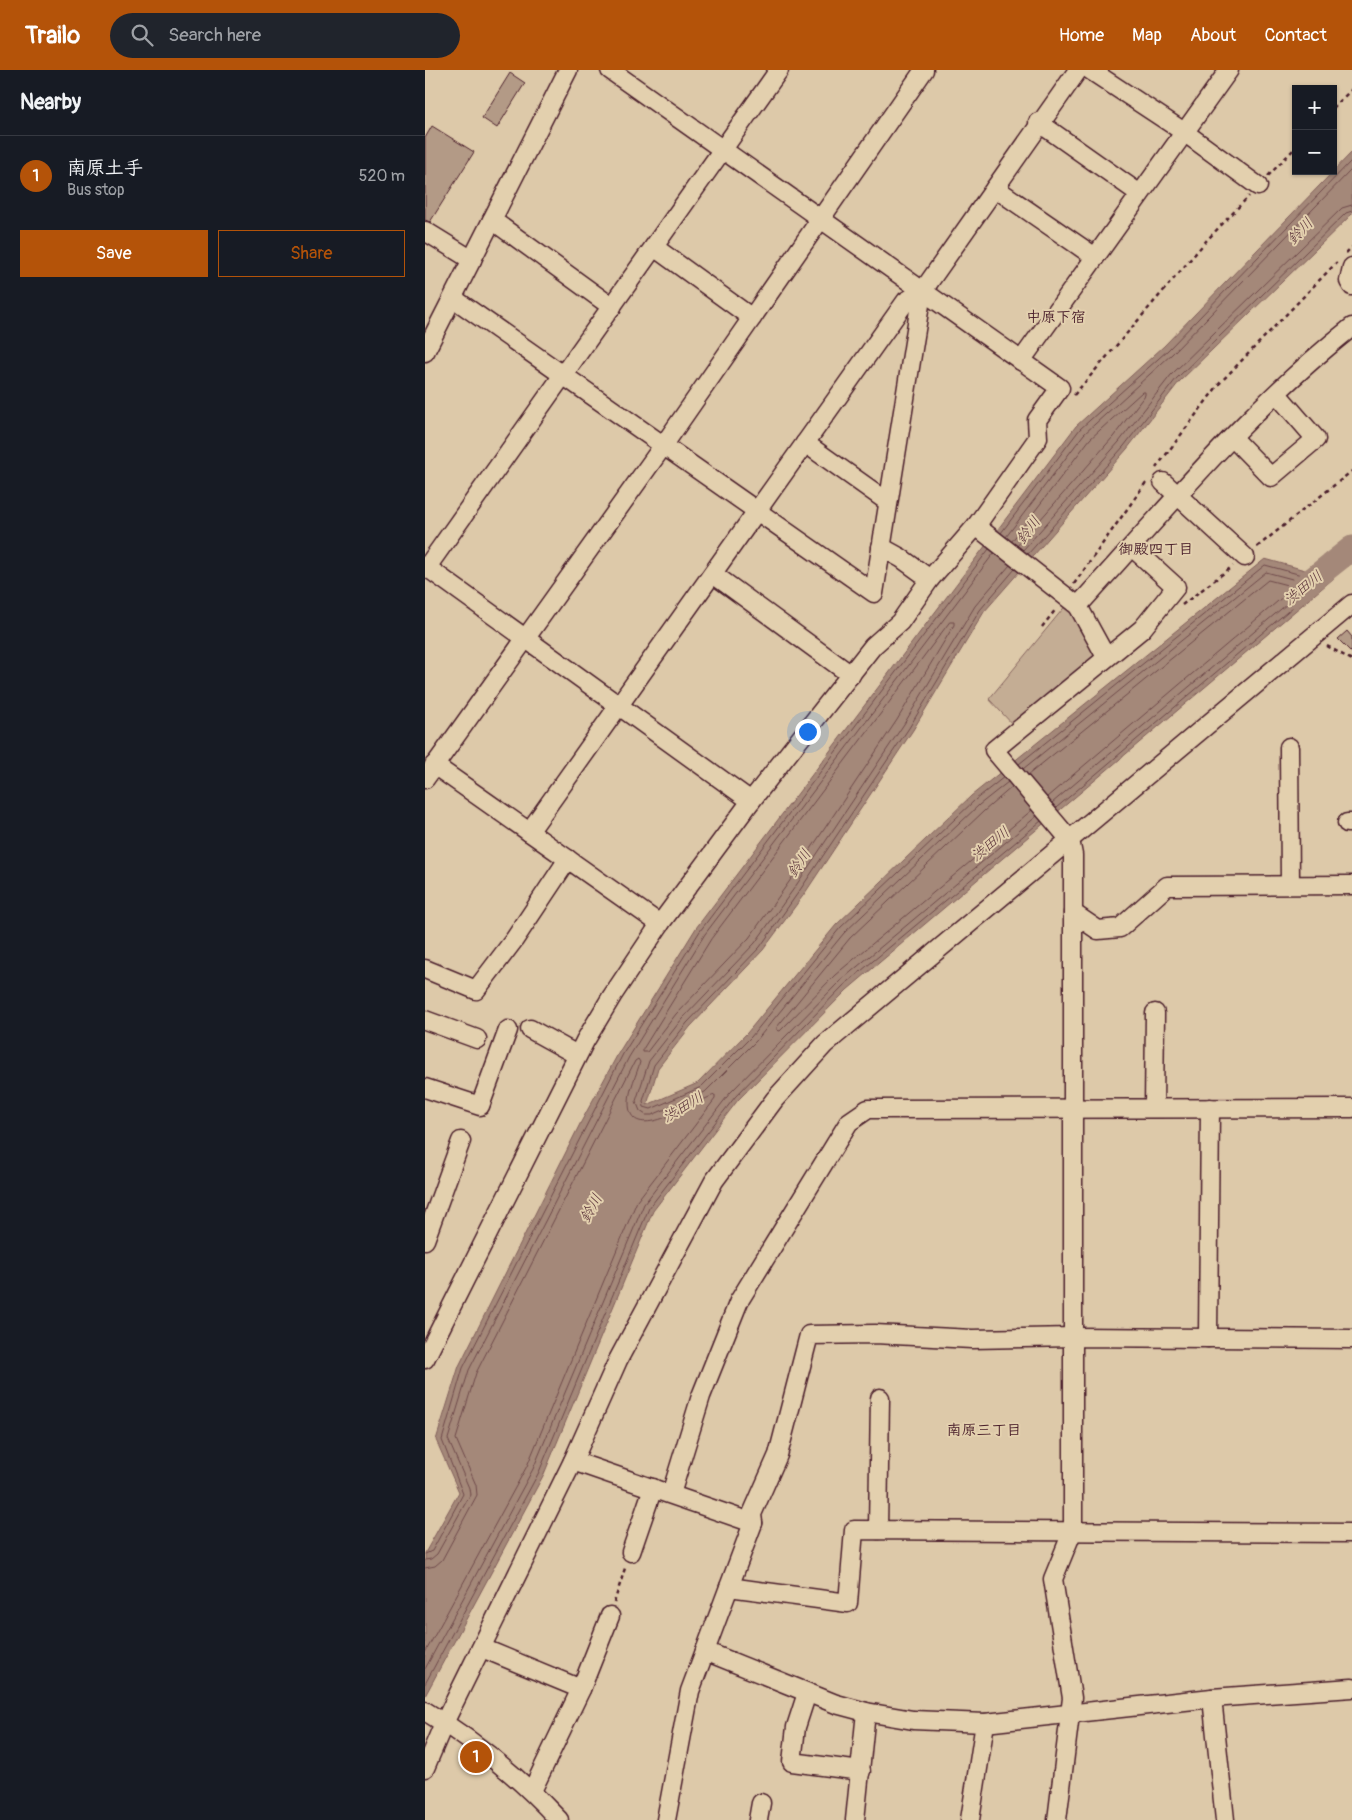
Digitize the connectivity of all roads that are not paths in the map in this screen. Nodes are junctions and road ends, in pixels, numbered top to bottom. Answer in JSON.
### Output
{"nodes":[{"id":1,"x":569,"y":70,"type":"edge"},
{"id":2,"x":610,"y":70,"type":"edge"},
{"id":3,"x":779,"y":70,"type":"edge"},
{"id":4,"x":924,"y":70,"type":"edge"},
{"id":5,"x":1078,"y":70,"type":"edge"},
{"id":6,"x":1090,"y":70,"type":"edge"},
{"id":7,"x":1229,"y":70,"type":"edge"},
{"id":8,"x":1039,"y":123,"type":"junction"},
{"id":9,"x":1184,"y":132,"type":"junction"},
{"id":10,"x":722,"y":151,"type":"junction"},
{"id":11,"x":1258,"y":186,"type":"road end"},
{"id":12,"x":995,"y":188,"type":"junction"},
{"id":13,"x":1140,"y":194,"type":"junction"},
{"id":14,"x":820,"y":219,"type":"junction"},
{"id":15,"x":492,"y":220,"type":"junction"},
{"id":16,"x":425,"y":231,"type":"edge"},
{"id":17,"x":654,"y":247,"type":"junction"},
{"id":18,"x":1095,"y":257,"type":"junction"},
{"id":19,"x":472,"y":260,"type":"junction"},
{"id":20,"x":1346,"y":260,"type":"edge"},
{"id":21,"x":1352,"y":286,"type":"edge"},
{"id":22,"x":922,"y":292,"type":"junction"},
{"id":23,"x":453,"y":298,"type":"junction"},
{"id":24,"x":612,"y":307,"type":"junction"},
{"id":25,"x":752,"y":318,"type":"junction"},
{"id":26,"x":1352,"y":327,"type":"edge"},
{"id":27,"x":425,"y":352,"type":"edge"},
{"id":28,"x":1021,"y":361,"type":"junction"},
{"id":29,"x":563,"y":376,"type":"junction"},
{"id":30,"x":1277,"y":394,"type":"junction"},
{"id":31,"x":1233,"y":438,"type":"junction"},
{"id":32,"x":805,"y":443,"type":"junction"},
{"id":33,"x":663,"y":446,"type":"junction"},
{"id":34,"x":1156,"y":476,"type":"road end"},
{"id":35,"x":1177,"y":496,"type":"junction"},
{"id":36,"x":887,"y":502,"type":"junction"},
{"id":37,"x":757,"y":513,"type":"junction"},
{"id":38,"x":976,"y":526,"type":"junction"},
{"id":39,"x":881,"y":547,"type":"junction"},
{"id":40,"x":1132,"y":547,"type":"junction"},
{"id":41,"x":1245,"y":557,"type":"dead end"},
{"id":42,"x":426,"y":566,"type":"edge"},
{"id":43,"x":713,"y":574,"type":"junction"},
{"id":44,"x":930,"y":580,"type":"junction"},
{"id":45,"x":1067,"y":596,"type":"junction"},
{"id":46,"x":1352,"y":604,"type":"edge"},
{"id":47,"x":525,"y":639,"type":"junction"},
{"id":48,"x":1106,"y":657,"type":"junction"},
{"id":49,"x":851,"y":675,"type":"junction"},
{"id":50,"x":617,"y":705,"type":"junction"},
{"id":51,"x":1289,"y":747,"type":"dead end"},
{"id":52,"x":429,"y":772,"type":"edge"},
{"id":53,"x":751,"y":801,"type":"junction"},
{"id":54,"x":529,"y":832,"type":"junction"},
{"id":55,"x":1070,"y":840,"type":"junction"},
{"id":56,"x":568,"y":859,"type":"junction"},
{"id":57,"x":1290,"y":884,"type":"junction"},
{"id":58,"x":1352,"y":884,"type":"edge"},
{"id":59,"x":1073,"y":913,"type":"junction"},
{"id":60,"x":660,"y":924,"type":"junction"},
{"id":61,"x":425,"y":969,"type":"edge"},
{"id":62,"x":1155,"y":1013,"type":"dead end"},
{"id":63,"x":425,"y":1020,"type":"edge"},
{"id":64,"x":530,"y":1029,"type":"dead end"},
{"id":65,"x":508,"y":1030,"type":"dead end"},
{"id":66,"x":477,"y":1039,"type":"dead end"},
{"id":67,"x":577,"y":1055,"type":"junction"},
{"id":68,"x":425,"y":1088,"type":"edge"},
{"id":69,"x":1071,"y":1108,"type":"junction"},
{"id":70,"x":1154,"y":1108,"type":"junction"},
{"id":71,"x":1210,"y":1108,"type":"junction"},
{"id":72,"x":1352,"y":1108,"type":"edge"},
{"id":73,"x":461,"y":1141,"type":"dead end"},
{"id":74,"x":425,"y":1240,"type":"edge"},
{"id":75,"x":1074,"y":1337,"type":"junction"},
{"id":76,"x":1208,"y":1338,"type":"junction"},
{"id":77,"x":1352,"y":1339,"type":"edge"},
{"id":78,"x":425,"y":1359,"type":"edge"},
{"id":79,"x":880,"y":1398,"type":"dead end"},
{"id":80,"x":573,"y":1461,"type":"junction"},
{"id":81,"x":653,"y":1488,"type":"junction"},
{"id":82,"x":671,"y":1494,"type":"junction"},
{"id":83,"x":753,"y":1523,"type":"junction"},
{"id":84,"x":878,"y":1530,"type":"junction"},
{"id":85,"x":1073,"y":1530,"type":"junction"},
{"id":86,"x":1352,"y":1533,"type":"edge"},
{"id":87,"x":631,"y":1552,"type":"road end"},
{"id":88,"x":729,"y":1587,"type":"junction"},
{"id":89,"x":610,"y":1616,"type":"road end"},
{"id":90,"x":483,"y":1648,"type":"junction"},
{"id":91,"x":705,"y":1650,"type":"junction"},
{"id":92,"x":1352,"y":1688,"type":"edge"},
{"id":93,"x":581,"y":1689,"type":"junction"},
{"id":94,"x":807,"y":1693,"type":"junction"},
{"id":95,"x":1212,"y":1698,"type":"junction"},
{"id":96,"x":866,"y":1712,"type":"junction"},
{"id":97,"x":1071,"y":1714,"type":"junction"},
{"id":98,"x":436,"y":1718,"type":"edge"},
{"id":99,"x":985,"y":1723,"type":"junction"},
{"id":100,"x":425,"y":1768,"type":"edge"},
{"id":101,"x":861,"y":1772,"type":"junction"},
{"id":102,"x":532,"y":1791,"type":"junction"},
{"id":103,"x":559,"y":1820,"type":"edge"},
{"id":104,"x":666,"y":1820,"type":"edge"},
{"id":105,"x":855,"y":1820,"type":"edge"},
{"id":106,"x":970,"y":1820,"type":"edge"},
{"id":107,"x":1057,"y":1820,"type":"edge"},
{"id":108,"x":1225,"y":1820,"type":"edge"}],
"edges":[{"from":1,"to":15,"type":"street"},
{"from":2,"to":10,"type":"street"},
{"from":3,"to":10,"type":"street"},
{"from":4,"to":14,"type":"street"},
{"from":5,"to":8,"type":"street"},
{"from":6,"to":9,"type":"street"},
{"from":7,"to":9,"type":"street"},
{"from":8,"to":12,"type":"street"},
{"from":8,"to":13,"type":"street"},
{"from":9,"to":11,"type":"street"},
{"from":9,"to":13,"type":"street"},
{"from":10,"to":14,"type":"street"},
{"from":10,"to":17,"type":"street"},
{"from":12,"to":18,"type":"street"},
{"from":12,"to":22,"type":"street"},
{"from":13,"to":18,"type":"street"},
{"from":14,"to":22,"type":"street"},
{"from":14,"to":25,"type":"street"},
{"from":15,"to":19,"type":"street"},
{"from":15,"to":24,"type":"street"},
{"from":16,"to":19,"type":"street"},
{"from":17,"to":24,"type":"street"},
{"from":17,"to":25,"type":"street"},
{"from":18,"to":28,"type":"street"},
{"from":19,"to":23,"type":"street"},
{"from":20,"to":21,"type":"street"},
{"from":22,"to":28,"type":"street"},
{"from":22,"to":32,"type":"street"},
{"from":22,"to":36,"type":"street"},
{"from":23,"to":27,"type":"street"},
{"from":23,"to":29,"type":"street"},
{"from":24,"to":29,"type":"street"},
{"from":25,"to":33,"type":"street"},
{"from":26,"to":30,"type":"street"},
{"from":28,"to":38,"type":"street"},
{"from":29,"to":33,"type":"street"},
{"from":29,"to":42,"type":"street"},
{"from":30,"to":31,"type":"street"},
{"from":30,"to":31,"type":"street"},
{"from":31,"to":35,"type":"street"},
{"from":32,"to":36,"type":"street"},
{"from":32,"to":37,"type":"street"},
{"from":33,"to":37,"type":"street"},
{"from":33,"to":47,"type":"street"},
{"from":34,"to":35,"type":"street"},
{"from":35,"to":40,"type":"street"},
{"from":35,"to":41,"type":"street"},
{"from":36,"to":39,"type":"street"},
{"from":37,"to":39,"type":"street"},
{"from":37,"to":43,"type":"street"},
{"from":38,"to":44,"type":"street"},
{"from":38,"to":45,"type":"street"},
{"from":39,"to":44,"type":"street"},
{"from":40,"to":45,"type":"street"},
{"from":40,"to":48,"type":"street"},
{"from":42,"to":47,"type":"street"},
{"from":43,"to":49,"type":"street"},
{"from":43,"to":50,"type":"street"},
{"from":44,"to":49,"type":"street"},
{"from":45,"to":48,"type":"street"},
{"from":46,"to":55,"type":"street"},
{"from":47,"to":50,"type":"street"},
{"from":47,"to":52,"type":"street"},
{"from":48,"to":55,"type":"street"},
{"from":49,"to":53,"type":"street"},
{"from":50,"to":53,"type":"street"},
{"from":50,"to":54,"type":"street"},
{"from":51,"to":57,"type":"street"},
{"from":52,"to":54,"type":"street"},
{"from":53,"to":60,"type":"street"},
{"from":54,"to":56,"type":"street"},
{"from":55,"to":59,"type":"street"},
{"from":55,"to":80,"type":"street"},
{"from":56,"to":60,"type":"street"},
{"from":56,"to":61,"type":"street"},
{"from":57,"to":58,"type":"street"},
{"from":57,"to":59,"type":"street"},
{"from":59,"to":69,"type":"street"},
{"from":60,"to":67,"type":"street"},
{"from":62,"to":70,"type":"street"},
{"from":63,"to":66,"type":"street"},
{"from":64,"to":67,"type":"street"},
{"from":65,"to":68,"type":"street"},
{"from":67,"to":78,"type":"street"},
{"from":69,"to":70,"type":"street"},
{"from":69,"to":75,"type":"street"},
{"from":69,"to":82,"type":"street"},
{"from":70,"to":71,"type":"street"},
{"from":71,"to":72,"type":"street"},
{"from":71,"to":76,"type":"street"},
{"from":73,"to":74,"type":"street"},
{"from":75,"to":76,"type":"street"},
{"from":75,"to":83,"type":"street"},
{"from":75,"to":85,"type":"street"},
{"from":76,"to":77,"type":"street"},
{"from":79,"to":84,"type":"street"},
{"from":80,"to":81,"type":"street"},
{"from":80,"to":90,"type":"street"},
{"from":81,"to":82,"type":"street"},
{"from":81,"to":87,"type":"street"},
{"from":82,"to":83,"type":"street"},
{"from":83,"to":88,"type":"street"},
{"from":84,"to":85,"type":"street"},
{"from":84,"to":88,"type":"street"},
{"from":85,"to":86,"type":"street"},
{"from":85,"to":97,"type":"street"},
{"from":88,"to":91,"type":"street"},
{"from":89,"to":93,"type":"street"},
{"from":90,"to":93,"type":"street"},
{"from":90,"to":98,"type":"street"},
{"from":91,"to":94,"type":"street"},
{"from":91,"to":104,"type":"street"},
{"from":92,"to":95,"type":"street"},
{"from":93,"to":102,"type":"street"},
{"from":94,"to":96,"type":"street"},
{"from":94,"to":101,"type":"street"},
{"from":95,"to":97,"type":"street"},
{"from":95,"to":108,"type":"street"},
{"from":96,"to":99,"type":"street"},
{"from":96,"to":101,"type":"street"},
{"from":97,"to":99,"type":"street"},
{"from":97,"to":107,"type":"street"},
{"from":98,"to":100,"type":"street"},
{"from":98,"to":102,"type":"street"},
{"from":99,"to":106,"type":"street"},
{"from":101,"to":105,"type":"street"},
{"from":102,"to":103,"type":"street"}]}
